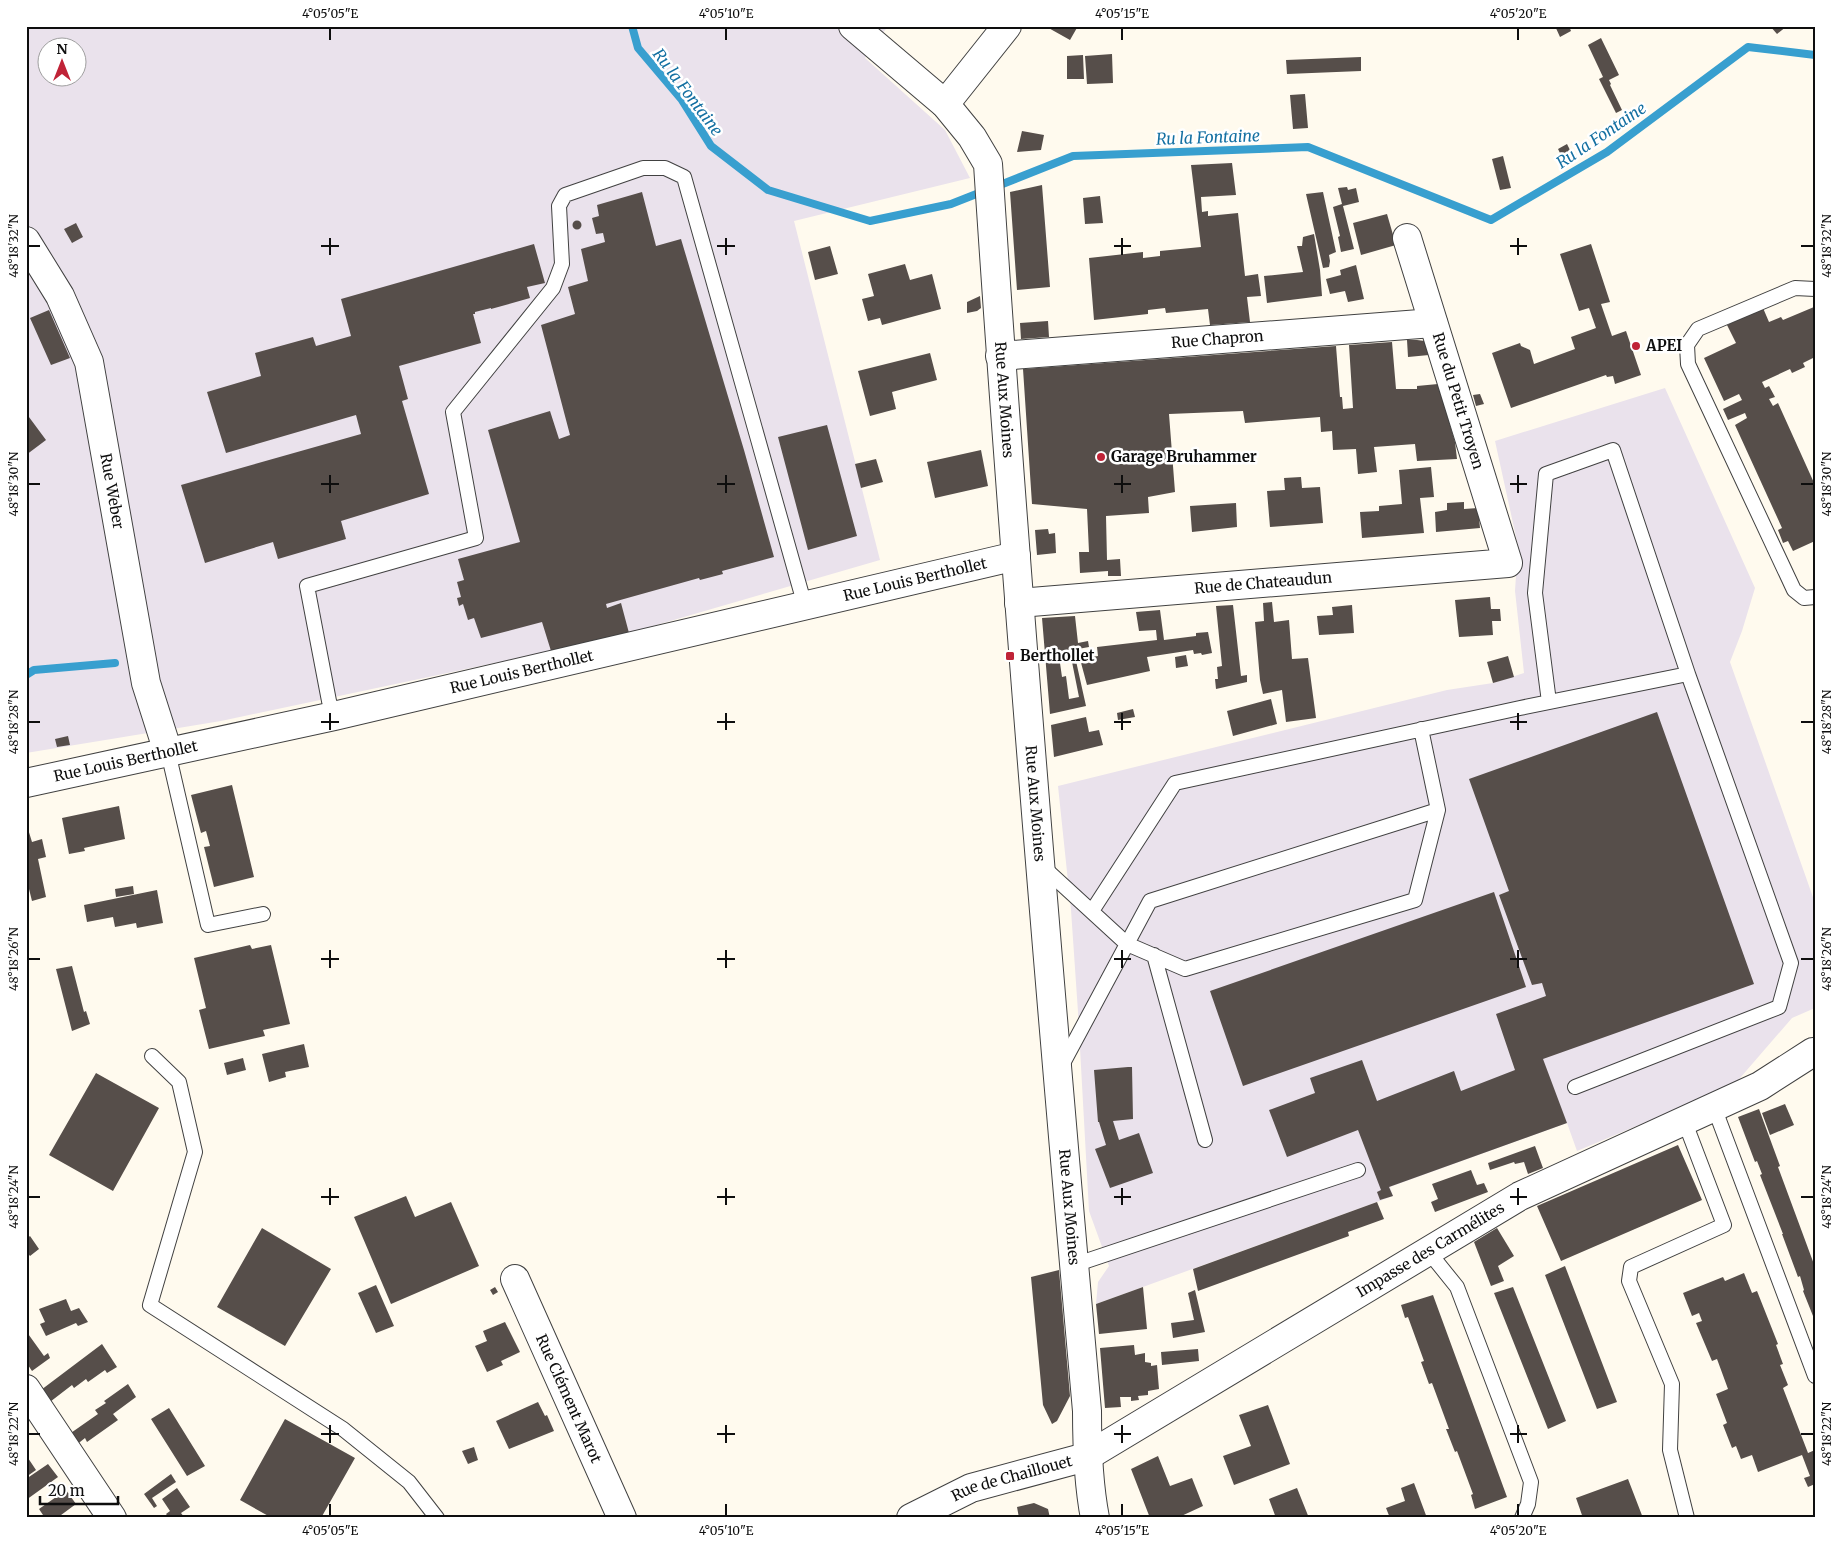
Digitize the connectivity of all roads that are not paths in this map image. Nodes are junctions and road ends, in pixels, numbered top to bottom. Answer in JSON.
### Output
{"nodes":[{"id":1,"x":853,"y":26,"type":"edge"},
{"id":2,"x":1006,"y":26,"type":"edge"},
{"id":3,"x":945,"y":104,"type":"junction"},
{"id":4,"x":1407,"y":238,"type":"dead end"},
{"id":5,"x":26,"y":240,"type":"edge"},
{"id":6,"x":1815,"y":289,"type":"edge"},
{"id":7,"x":1433,"y":322,"type":"junction"},
{"id":8,"x":1000,"y":356,"type":"junction"},
{"id":9,"x":1016,"y":556,"type":"junction"},
{"id":10,"x":1508,"y":563,"type":"joint"},
{"id":11,"x":1815,"y":598,"type":"edge"},
{"id":12,"x":1019,"y":603,"type":"junction"},
{"id":13,"x":804,"y":606,"type":"junction"},
{"id":14,"x":1688,"y":674,"type":"junction"},
{"id":15,"x":1549,"y":702,"type":"junction"},
{"id":16,"x":336,"y":725,"type":"junction"},
{"id":17,"x":1422,"y":729,"type":"junction"},
{"id":18,"x":168,"y":752,"type":"junction"},
{"id":19,"x":26,"y":783,"type":"edge"},
{"id":20,"x":1438,"y":810,"type":"junction"},
{"id":21,"x":1040,"y":864,"type":"junction"},
{"id":22,"x":1092,"y":911,"type":"junction"},
{"id":23,"x":263,"y":914,"type":"dead end"},
{"id":24,"x":1127,"y":944,"type":"junction"},
{"id":25,"x":1154,"y":955,"type":"junction"},
{"id":26,"x":1813,"y":1052,"type":"dead end"},
{"id":27,"x":152,"y":1056,"type":"dead end"},
{"id":28,"x":1057,"y":1074,"type":"junction"},
{"id":29,"x":1575,"y":1086,"type":"dead end"},
{"id":30,"x":1714,"y":1107,"type":"junction"},
{"id":31,"x":1682,"y":1121,"type":"junction"},
{"id":32,"x":1205,"y":1140,"type":"dead end"},
{"id":33,"x":1358,"y":1170,"type":"dead end"},
{"id":34,"x":1428,"y":1251,"type":"junction"},
{"id":35,"x":1074,"y":1265,"type":"junction"},
{"id":36,"x":515,"y":1279,"type":"dead end"},
{"id":37,"x":1815,"y":1376,"type":"edge"},
{"id":38,"x":26,"y":1390,"type":"edge"},
{"id":39,"x":1086,"y":1457,"type":"junction"},
{"id":40,"x":112,"y":1518,"type":"edge"},
{"id":41,"x":437,"y":1518,"type":"edge"},
{"id":42,"x":622,"y":1518,"type":"edge"},
{"id":43,"x":911,"y":1518,"type":"edge"},
{"id":44,"x":1095,"y":1518,"type":"edge"},
{"id":45,"x":1522,"y":1518,"type":"edge"},
{"id":46,"x":1687,"y":1518,"type":"edge"}],
"edges":[{"from":1,"to":3,"type":"street","name":"Rue Aux Moines"},
{"from":2,"to":3,"type":"street"},
{"from":3,"to":8,"type":"street","name":"Rue Aux Moines"},
{"from":4,"to":7,"type":"street","name":"Rue du Petit Troyen"},
{"from":5,"to":18,"type":"street","name":"Rue Weber"},
{"from":6,"to":11,"type":"lane"},
{"from":7,"to":8,"type":"street","name":"Rue Chapron"},
{"from":7,"to":10,"type":"street","name":"Rue du Petit Troyen"},
{"from":8,"to":9,"type":"street","name":"Rue Aux Moines"},
{"from":9,"to":12,"type":"street","name":"Rue Aux Moines"},
{"from":9,"to":13,"type":"street","name":"Rue Louis Berthollet"},
{"from":10,"to":12,"type":"street","name":"Rue de Chateaudun"},
{"from":12,"to":21,"type":"street","name":"Rue Aux Moines"},
{"from":13,"to":16,"type":"street","name":"Rue Louis Berthollet"},
{"from":13,"to":16,"type":"lane"},
{"from":14,"to":15,"type":"lane"},
{"from":14,"to":15,"type":"lane"},
{"from":14,"to":29,"type":"lane"},
{"from":15,"to":17,"type":"lane"},
{"from":16,"to":18,"type":"street","name":"Rue Louis Berthollet"},
{"from":17,"to":20,"type":"lane"},
{"from":17,"to":22,"type":"lane"},
{"from":18,"to":19,"type":"street","name":"Rue Louis Berthollet"},
{"from":18,"to":23,"type":"lane"},
{"from":20,"to":24,"type":"lane"},
{"from":20,"to":25,"type":"lane"},
{"from":21,"to":22,"type":"lane"},
{"from":21,"to":28,"type":"street","name":"Rue Aux Moines"},
{"from":22,"to":24,"type":"lane"},
{"from":24,"to":25,"type":"lane"},
{"from":24,"to":28,"type":"lane"},
{"from":25,"to":32,"type":"lane"},
{"from":26,"to":30,"type":"street","name":"Impasse des Carmélites"},
{"from":27,"to":41,"type":"lane"},
{"from":28,"to":35,"type":"street","name":"Rue Aux Moines"},
{"from":30,"to":31,"type":"street","name":"Impasse des Carmélites"},
{"from":30,"to":37,"type":"lane"},
{"from":31,"to":34,"type":"street","name":"Impasse des Carmélites"},
{"from":31,"to":46,"type":"lane"},
{"from":33,"to":35,"type":"lane"},
{"from":34,"to":39,"type":"street","name":"Impasse des Carmélites"},
{"from":34,"to":45,"type":"lane"},
{"from":35,"to":39,"type":"street","name":"Rue Aux Moines"},
{"from":36,"to":42,"type":"street","name":"Rue Clément Marot"},
{"from":38,"to":40,"type":"street"},
{"from":39,"to":43,"type":"street","name":"Rue de Chaillouet"},
{"from":39,"to":44,"type":"street","name":"Rue Aux Moines"}]}
